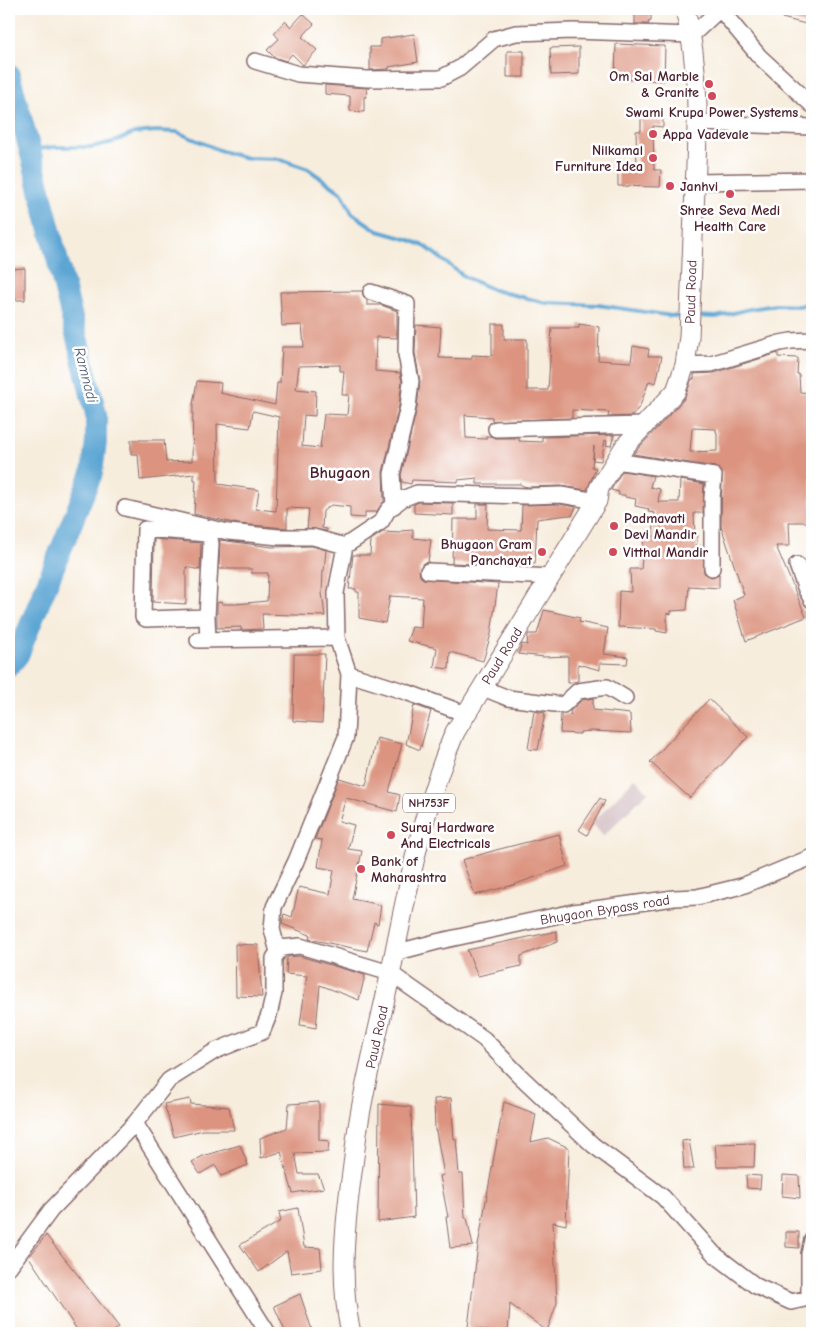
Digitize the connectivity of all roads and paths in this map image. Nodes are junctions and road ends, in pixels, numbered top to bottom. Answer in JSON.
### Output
{"nodes":[{"id":1,"x":685,"y":9,"type":"edge"},
{"id":2,"x":720,"y":9,"type":"edge"},
{"id":3,"x":692,"y":35,"type":"junction"},
{"id":4,"x":255,"y":61,"type":"dead end"},
{"id":5,"x":812,"y":105,"type":"edge"},
{"id":6,"x":698,"y":123,"type":"junction"},
{"id":7,"x":812,"y":127,"type":"edge"},
{"id":8,"x":812,"y":180,"type":"edge"},
{"id":9,"x":695,"y":182,"type":"junction"},
{"id":10,"x":371,"y":292,"type":"dead end"},
{"id":11,"x":812,"y":340,"type":"edge"},
{"id":12,"x":685,"y":365,"type":"junction"},
{"id":13,"x":644,"y":425,"type":"junction"},
{"id":14,"x":496,"y":429,"type":"dead end"},
{"id":15,"x":616,"y":461,"type":"junction"},
{"id":16,"x":597,"y":501,"type":"junction"},
{"id":17,"x":394,"y":506,"type":"junction"},
{"id":18,"x":125,"y":508,"type":"dead end"},
{"id":19,"x":345,"y":546,"type":"junction"},
{"id":20,"x":797,"y":566,"type":"dead end"},
{"id":21,"x":712,"y":568,"type":"dead end"},
{"id":22,"x":428,"y":571,"type":"dead end"},
{"id":23,"x":552,"y":577,"type":"junction"},
{"id":24,"x":812,"y":600,"type":"edge"},
{"id":25,"x":207,"y":617,"type":"junction"},
{"id":26,"x":336,"y":638,"type":"junction"},
{"id":27,"x":349,"y":674,"type":"junction"},
{"id":28,"x":483,"y":688,"type":"junction"},
{"id":29,"x":625,"y":698,"type":"dead end"},
{"id":30,"x":466,"y":714,"type":"junction"},
{"id":31,"x":812,"y":857,"type":"edge"},
{"id":32,"x":278,"y":952,"type":"junction"},
{"id":33,"x":394,"y":952,"type":"junction"},
{"id":34,"x":390,"y":973,"type":"junction"},
{"id":35,"x":134,"y":1122,"type":"junction"},
{"id":36,"x":812,"y":1240,"type":"edge"},
{"id":37,"x":9,"y":1266,"type":"edge"},
{"id":38,"x":268,"y":1333,"type":"edge"},
{"id":39,"x":351,"y":1333,"type":"edge"}],
"edges":[{"from":1,"to":3,"type":"main road","name":"Paud Road","number":"NH753F"},
{"from":2,"to":3,"type":"street"},
{"from":2,"to":5,"type":"street"},
{"from":3,"to":4,"type":"street"},
{"from":3,"to":6,"type":"main road","name":"Paud Road","number":"NH753F"},
{"from":6,"to":7,"type":"street"},
{"from":6,"to":9,"type":"main road","name":"Paud Road","number":"NH753F"},
{"from":8,"to":9,"type":"street"},
{"from":9,"to":12,"type":"main road","name":"Paud Road","number":"NH753F"},
{"from":10,"to":17,"type":"street"},
{"from":11,"to":12,"type":"street"},
{"from":12,"to":13,"type":"main road","name":"Paud Road","number":"NH753F"},
{"from":13,"to":14,"type":"street"},
{"from":13,"to":15,"type":"main road","name":"Paud Road","number":"NH753F"},
{"from":15,"to":16,"type":"main road","name":"Paud Road","number":"NH753F"},
{"from":15,"to":21,"type":"street"},
{"from":16,"to":17,"type":"street"},
{"from":16,"to":23,"type":"main road","name":"Paud Road","number":"NH753F"},
{"from":17,"to":19,"type":"street"},
{"from":18,"to":19,"type":"street"},
{"from":19,"to":26,"type":"street"},
{"from":20,"to":24,"type":"street"},
{"from":22,"to":23,"type":"street"},
{"from":23,"to":28,"type":"main road","name":"Paud Road","number":"NH753F"},
{"from":25,"to":25,"type":"street"},
{"from":25,"to":26,"type":"street"},
{"from":26,"to":27,"type":"street"},
{"from":27,"to":30,"type":"street"},
{"from":27,"to":32,"type":"street"},
{"from":28,"to":29,"type":"street"},
{"from":28,"to":30,"type":"main road","name":"Paud Road","number":"NH753F"},
{"from":30,"to":33,"type":"main road","name":"Paud Road","number":"NH753F"},
{"from":31,"to":33,"type":"street","name":"Bhugaon Bypass road"},
{"from":32,"to":34,"type":"street"},
{"from":32,"to":35,"type":"street"},
{"from":33,"to":34,"type":"main road","name":"Paud Road","number":"NH753F"},
{"from":34,"to":36,"type":"street"},
{"from":34,"to":39,"type":"main road","name":"Paud Road","number":"NH753F"},
{"from":35,"to":37,"type":"street"},
{"from":35,"to":38,"type":"street"}]}
